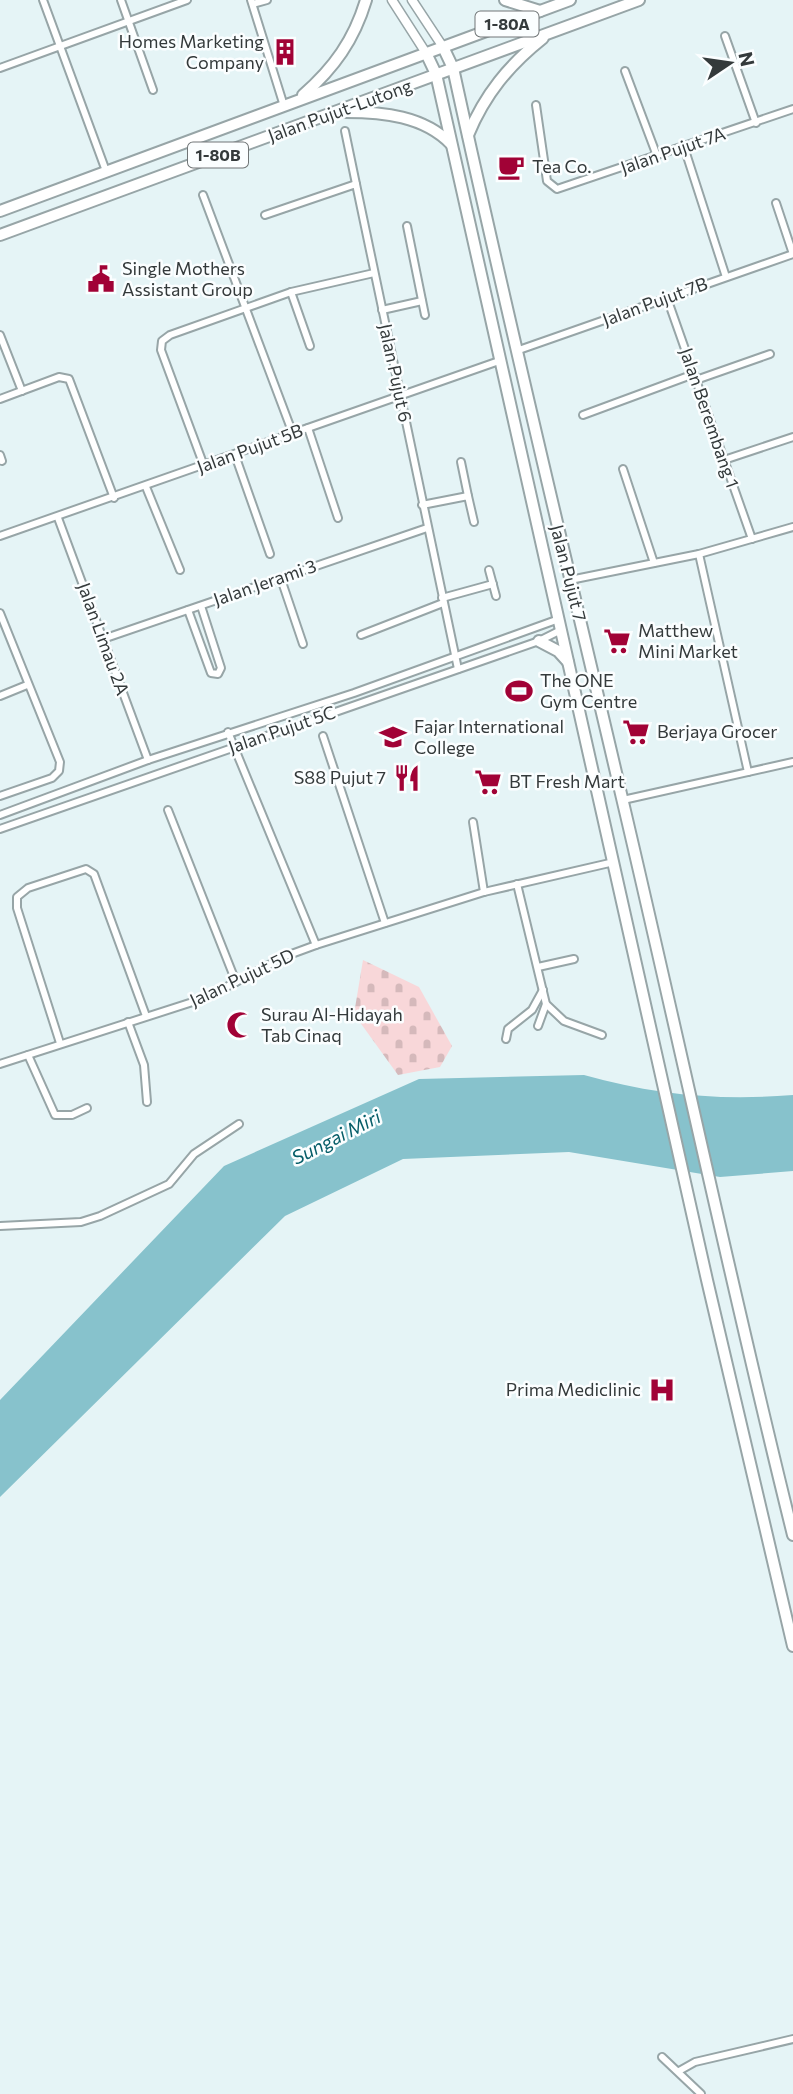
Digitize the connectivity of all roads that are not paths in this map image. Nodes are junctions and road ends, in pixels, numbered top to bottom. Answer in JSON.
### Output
{"nodes":[{"id":1,"x":43,"y":0,"type":"edge"},
{"id":2,"x":121,"y":0,"type":"edge"},
{"id":3,"x":187,"y":0,"type":"edge"},
{"id":4,"x":267,"y":0,"type":"edge"},
{"id":5,"x":366,"y":0,"type":"edge"},
{"id":6,"x":392,"y":0,"type":"edge"},
{"id":7,"x":412,"y":0,"type":"edge"},
{"id":8,"x":505,"y":0,"type":"edge"},
{"id":9,"x":570,"y":0,"type":"edge"},
{"id":10,"x":639,"y":0,"type":"edge"},
{"id":11,"x":252,"y":2,"type":"edge"},
{"id":12,"x":540,"y":11,"type":"junction"},
{"id":13,"x":129,"y":21,"type":"junction"},
{"id":14,"x":554,"y":30,"type":"junction"},
{"id":15,"x":725,"y":36,"type":"dead end"},
{"id":16,"x":60,"y":46,"type":"junction"},
{"id":17,"x":443,"y":47,"type":"junction"},
{"id":18,"x":426,"y":53,"type":"junction"},
{"id":19,"x":0,"y":68,"type":"edge"},
{"id":20,"x":453,"y":68,"type":"junction"},
{"id":21,"x":625,"y":71,"type":"dead end"},
{"id":22,"x":436,"y":75,"type":"junction"},
{"id":23,"x":153,"y":90,"type":"dead end"},
{"id":24,"x":295,"y":102,"type":"junction"},
{"id":25,"x":536,"y":105,"type":"dead end"},
{"id":26,"x":284,"y":106,"type":"junction"},
{"id":27,"x":793,"y":109,"type":"edge"},
{"id":28,"x":336,"y":113,"type":"junction"},
{"id":29,"x":756,"y":122,"type":"junction"},
{"id":30,"x":345,"y":131,"type":"dead end"},
{"id":31,"x":468,"y":135,"type":"junction"},
{"id":32,"x":451,"y":144,"type":"junction"},
{"id":33,"x":684,"y":147,"type":"junction"},
{"id":34,"x":657,"y":156,"type":"junction"},
{"id":35,"x":106,"y":172,"type":"junction"},
{"id":36,"x":356,"y":184,"type":"junction"},
{"id":37,"x":204,"y":195,"type":"dead end"},
{"id":38,"x":776,"y":203,"type":"dead end"},
{"id":39,"x":0,"y":211,"type":"edge"},
{"id":40,"x":265,"y":215,"type":"dead end"},
{"id":41,"x":407,"y":226,"type":"dead end"},
{"id":42,"x":0,"y":235,"type":"edge"},
{"id":43,"x":793,"y":254,"type":"edge"},
{"id":44,"x":374,"y":273,"type":"junction"},
{"id":45,"x":726,"y":277,"type":"junction"},
{"id":46,"x":291,"y":292,"type":"junction"},
{"id":47,"x":667,"y":298,"type":"junction"},
{"id":48,"x":422,"y":301,"type":"junction"},
{"id":49,"x":246,"y":307,"type":"junction"},
{"id":50,"x":382,"y":310,"type":"junction"},
{"id":51,"x":425,"y":315,"type":"dead end"},
{"id":52,"x":0,"y":335,"type":"edge"},
{"id":53,"x":310,"y":346,"type":"dead end"},
{"id":54,"x":516,"y":351,"type":"junction"},
{"id":55,"x":770,"y":354,"type":"dead end"},
{"id":56,"x":499,"y":361,"type":"junction"},
{"id":57,"x":695,"y":377,"type":"junction"},
{"id":58,"x":22,"y":391,"type":"junction"},
{"id":59,"x":400,"y":395,"type":"junction"},
{"id":60,"x":0,"y":399,"type":"edge"},
{"id":61,"x":583,"y":415,"type":"dead end"},
{"id":62,"x":308,"y":428,"type":"junction"},
{"id":63,"x":293,"y":434,"type":"junction"},
{"id":64,"x":793,"y":437,"type":"edge"},
{"id":65,"x":235,"y":455,"type":"junction"},
{"id":66,"x":724,"y":460,"type":"junction"},
{"id":67,"x":461,"y":462,"type":"dead end"},
{"id":68,"x":204,"y":466,"type":"junction"},
{"id":69,"x":623,"y":469,"type":"dead end"},
{"id":70,"x":146,"y":487,"type":"junction"},
{"id":71,"x":468,"y":496,"type":"junction"},
{"id":72,"x":114,"y":498,"type":"junction"},
{"id":73,"x":422,"y":505,"type":"junction"},
{"id":74,"x":553,"y":512,"type":"junction"},
{"id":75,"x":58,"y":518,"type":"junction"},
{"id":76,"x":338,"y":518,"type":"dead end"},
{"id":77,"x":474,"y":522,"type":"dead end"},
{"id":78,"x":793,"y":527,"type":"edge"},
{"id":79,"x":427,"y":528,"type":"junction"},
{"id":80,"x":0,"y":536,"type":"edge"},
{"id":81,"x":751,"y":539,"type":"junction"},
{"id":82,"x":270,"y":554,"type":"dead end"},
{"id":83,"x":699,"y":554,"type":"junction"},
{"id":84,"x":654,"y":562,"type":"junction"},
{"id":85,"x":180,"y":570,"type":"dead end"},
{"id":86,"x":489,"y":570,"type":"dead end"},
{"id":87,"x":281,"y":579,"type":"junction"},
{"id":88,"x":570,"y":580,"type":"junction"},
{"id":89,"x":493,"y":584,"type":"junction"},
{"id":90,"x":496,"y":596,"type":"dead end"},
{"id":91,"x":442,"y":600,"type":"junction"},
{"id":92,"x":201,"y":606,"type":"junction"},
{"id":93,"x":188,"y":610,"type":"junction"},
{"id":94,"x":0,"y":613,"type":"edge"},
{"id":95,"x":562,"y":624,"type":"junction"},
{"id":96,"x":361,"y":635,"type":"dead end"},
{"id":97,"x":103,"y":639,"type":"junction"},
{"id":98,"x":539,"y":641,"type":"junction"},
{"id":99,"x":303,"y":644,"type":"dead end"},
{"id":100,"x":489,"y":645,"type":"junction"},
{"id":101,"x":454,"y":656,"type":"junction"},
{"id":102,"x":493,"y":656,"type":"junction"},
{"id":103,"x":570,"y":664,"type":"junction"},
{"id":104,"x":458,"y":669,"type":"junction"},
{"id":105,"x":27,"y":685,"type":"junction"},
{"id":106,"x":355,"y":693,"type":"junction"},
{"id":107,"x":0,"y":696,"type":"edge"},
{"id":108,"x":358,"y":704,"type":"junction"},
{"id":109,"x":228,"y":732,"type":"junction"},
{"id":110,"x":323,"y":736,"type":"dead end"},
{"id":111,"x":233,"y":747,"type":"junction"},
{"id":112,"x":148,"y":760,"type":"junction"},
{"id":113,"x":793,"y":762,"type":"edge"},
{"id":114,"x":748,"y":772,"type":"junction"},
{"id":115,"x":0,"y":796,"type":"edge"},
{"id":116,"x":623,"y":800,"type":"junction"},
{"id":117,"x":168,"y":810,"type":"dead end"},
{"id":118,"x":0,"y":815,"type":"edge"},
{"id":119,"x":473,"y":822,"type":"dead end"},
{"id":120,"x":0,"y":829,"type":"edge"},
{"id":121,"x":614,"y":862,"type":"junction"},
{"id":122,"x":517,"y":884,"type":"junction"},
{"id":123,"x":484,"y":892,"type":"junction"},
{"id":124,"x":385,"y":923,"type":"junction"},
{"id":125,"x":316,"y":946,"type":"junction"},
{"id":126,"x":574,"y":959,"type":"dead end"},
{"id":127,"x":538,"y":967,"type":"junction"},
{"id":128,"x":236,"y":982,"type":"junction"},
{"id":129,"x":543,"y":990,"type":"junction"},
{"id":130,"x":547,"y":1004,"type":"junction"},
{"id":131,"x":146,"y":1016,"type":"junction"},
{"id":132,"x":128,"y":1022,"type":"junction"},
{"id":133,"x":538,"y":1026,"type":"dead end"},
{"id":134,"x":602,"y":1035,"type":"dead end"},
{"id":135,"x":506,"y":1039,"type":"dead end"},
{"id":136,"x":60,"y":1043,"type":"junction"},
{"id":137,"x":28,"y":1055,"type":"junction"},
{"id":138,"x":0,"y":1065,"type":"edge"},
{"id":139,"x":147,"y":1102,"type":"dead end"},
{"id":140,"x":86,"y":1108,"type":"dead end"},
{"id":141,"x":239,"y":1124,"type":"dead end"},
{"id":142,"x":0,"y":1226,"type":"edge"},
{"id":143,"x":793,"y":1535,"type":"edge"},
{"id":144,"x":793,"y":1646,"type":"edge"},
{"id":145,"x":793,"y":2039,"type":"edge"},
{"id":146,"x":662,"y":2057,"type":"dead end"},
{"id":147,"x":679,"y":2071,"type":"junction"},
{"id":148,"x":701,"y":2094,"type":"edge"}],
"edges":[{"from":1,"to":16,"type":"street"},
{"from":2,"to":13,"type":"street"},
{"from":3,"to":13,"type":"street"},
{"from":4,"to":11,"type":"street"},
{"from":5,"to":24,"type":"main road"},
{"from":6,"to":18,"type":"street"},
{"from":7,"to":17,"type":"street"},
{"from":8,"to":12,"type":"main road"},
{"from":9,"to":12,"type":"main road","name":"Jalan Pujut-Lutong","number":"1-80A"},
{"from":10,"to":14,"type":"main road","name":"Jalan Pujut-Lutong","number":"1-80B"},
{"from":11,"to":26,"type":"street"},
{"from":12,"to":17,"type":"main road","name":"Jalan Pujut-Lutong","number":"1-80A"},
{"from":13,"to":16,"type":"street"},
{"from":13,"to":23,"type":"street"},
{"from":14,"to":20,"type":"main road","name":"Jalan Pujut-Lutong","number":"1-80B"},
{"from":14,"to":31,"type":"main road"},
{"from":15,"to":29,"type":"street"},
{"from":16,"to":19,"type":"street"},
{"from":16,"to":35,"type":"street"},
{"from":17,"to":18,"type":"main road","name":"Jalan Pujut-Lutong","number":"1-80A"},
{"from":17,"to":20,"type":"main road","name":"Jalan Pujut 7"},
{"from":18,"to":22,"type":"main road","name":"Jalan Pujut 7"},
{"from":18,"to":24,"type":"main road","name":"Jalan Pujut-Lutong","number":"1-80A"},
{"from":20,"to":22,"type":"main road","name":"Jalan Pujut-Lutong","number":"1-80B"},
{"from":20,"to":31,"type":"main road","name":"Jalan Pujut 7"},
{"from":21,"to":34,"type":"street"},
{"from":22,"to":28,"type":"main road","name":"Jalan Pujut-Lutong","number":"1-80B"},
{"from":22,"to":32,"type":"main road","name":"Jalan Pujut 7"},
{"from":24,"to":26,"type":"main road","name":"Jalan Pujut-Lutong","number":"1-80A"},
{"from":25,"to":34,"type":"street","name":"Jalan Pujut 7A"},
{"from":26,"to":35,"type":"main road","name":"Jalan Pujut-Lutong","number":"1-80A"},
{"from":27,"to":29,"type":"street","name":"Jalan Pujut 7A"},
{"from":28,"to":32,"type":"main road"},
{"from":28,"to":42,"type":"main road","name":"Jalan Pujut-Lutong","number":"1-80B"},
{"from":29,"to":33,"type":"street","name":"Jalan Pujut 7A"},
{"from":30,"to":36,"type":"street","name":"Jalan Pujut 6"},
{"from":31,"to":54,"type":"main road","name":"Jalan Pujut 7"},
{"from":32,"to":56,"type":"main road","name":"Jalan Pujut 7"},
{"from":33,"to":34,"type":"street","name":"Jalan Pujut 7A"},
{"from":33,"to":45,"type":"street"},
{"from":35,"to":39,"type":"main road","name":"Jalan Pujut-Lutong","number":"1-80A"},
{"from":36,"to":40,"type":"street"},
{"from":36,"to":44,"type":"street","name":"Jalan Pujut 6"},
{"from":37,"to":49,"type":"street"},
{"from":38,"to":43,"type":"street"},
{"from":41,"to":48,"type":"street"},
{"from":43,"to":45,"type":"street","name":"Jalan Pujut 7B"},
{"from":44,"to":46,"type":"street"},
{"from":44,"to":50,"type":"street","name":"Jalan Pujut 6"},
{"from":45,"to":47,"type":"street","name":"Jalan Pujut 7B"},
{"from":46,"to":49,"type":"street"},
{"from":46,"to":53,"type":"street"},
{"from":47,"to":54,"type":"street","name":"Jalan Pujut 7B"},
{"from":47,"to":57,"type":"street","name":"Jalan Berembang 1"},
{"from":48,"to":50,"type":"street"},
{"from":48,"to":51,"type":"street"},
{"from":49,"to":63,"type":"street"},
{"from":49,"to":68,"type":"street"},
{"from":50,"to":59,"type":"street","name":"Jalan Pujut 6"},
{"from":52,"to":58,"type":"street"},
{"from":54,"to":74,"type":"main road","name":"Jalan Pujut 7"},
{"from":55,"to":57,"type":"street"},
{"from":56,"to":59,"type":"street","name":"Jalan Pujut 5B"},
{"from":56,"to":95,"type":"main road","name":"Jalan Pujut 7"},
{"from":57,"to":61,"type":"street"},
{"from":57,"to":66,"type":"street","name":"Jalan Berembang 1"},
{"from":58,"to":60,"type":"street"},
{"from":58,"to":72,"type":"street"},
{"from":59,"to":62,"type":"street","name":"Jalan Pujut 5B"},
{"from":59,"to":73,"type":"street","name":"Jalan Pujut 6"},
{"from":62,"to":63,"type":"street","name":"Jalan Pujut 5B"},
{"from":62,"to":76,"type":"street"},
{"from":63,"to":65,"type":"street","name":"Jalan Pujut 5B"},
{"from":64,"to":66,"type":"street"},
{"from":65,"to":68,"type":"street","name":"Jalan Pujut 5B"},
{"from":65,"to":82,"type":"street"},
{"from":66,"to":81,"type":"street","name":"Jalan Berembang 1"},
{"from":67,"to":71,"type":"street"},
{"from":68,"to":70,"type":"street","name":"Jalan Pujut 5B"},
{"from":69,"to":84,"type":"street"},
{"from":70,"to":72,"type":"street","name":"Jalan Pujut 5B"},
{"from":70,"to":85,"type":"street"},
{"from":71,"to":73,"type":"street"},
{"from":71,"to":77,"type":"street"},
{"from":72,"to":75,"type":"street","name":"Jalan Pujut 5B"},
{"from":73,"to":79,"type":"street","name":"Jalan Pujut 6"},
{"from":74,"to":88,"type":"main road","name":"Jalan Pujut 7"},
{"from":74,"to":95,"type":"main road"},
{"from":75,"to":80,"type":"street","name":"Jalan Pujut 5B"},
{"from":75,"to":97,"type":"street","name":"Jalan Limau 2A"},
{"from":78,"to":81,"type":"street"},
{"from":79,"to":87,"type":"street","name":"Jalan Jerami 3"},
{"from":79,"to":91,"type":"street","name":"Jalan Pujut 6"},
{"from":81,"to":83,"type":"street"},
{"from":83,"to":84,"type":"street"},
{"from":83,"to":114,"type":"street"},
{"from":84,"to":88,"type":"street"},
{"from":86,"to":89,"type":"street"},
{"from":87,"to":92,"type":"street","name":"Jalan Jerami 3"},
{"from":87,"to":99,"type":"street"},
{"from":88,"to":116,"type":"main road","name":"Jalan Pujut 7"},
{"from":89,"to":90,"type":"street"},
{"from":89,"to":91,"type":"street"},
{"from":91,"to":96,"type":"street"},
{"from":91,"to":101,"type":"street","name":"Jalan Pujut 6"},
{"from":92,"to":93,"type":"street","name":"Jalan Jerami 3"},
{"from":92,"to":93,"type":"street"},
{"from":93,"to":97,"type":"street","name":"Jalan Jerami 3"},
{"from":94,"to":105,"type":"street"},
{"from":95,"to":98,"type":"street","name":"Jalan Pujut 5C"},
{"from":95,"to":100,"type":"street","name":"Jalan Pujut 5C"},
{"from":95,"to":103,"type":"main road","name":"Jalan Pujut 7"},
{"from":97,"to":112,"type":"street","name":"Jalan Limau 2A"},
{"from":98,"to":102,"type":"street","name":"Jalan Pujut 5C"},
{"from":98,"to":103,"type":"main road"},
{"from":100,"to":101,"type":"street","name":"Jalan Pujut 5C"},
{"from":100,"to":102,"type":"street"},
{"from":101,"to":104,"type":"street","name":"Jalan Pujut 6"},
{"from":101,"to":106,"type":"street","name":"Jalan Pujut 5C"},
{"from":102,"to":104,"type":"street","name":"Jalan Pujut 5C"},
{"from":103,"to":121,"type":"main road","name":"Jalan Pujut 7"},
{"from":104,"to":108,"type":"street","name":"Jalan Pujut 5C"},
{"from":105,"to":107,"type":"street"},
{"from":105,"to":115,"type":"street"},
{"from":106,"to":108,"type":"street"},
{"from":106,"to":109,"type":"street","name":"Jalan Pujut 5C"},
{"from":108,"to":111,"type":"street","name":"Jalan Pujut 5C"},
{"from":109,"to":111,"type":"street"},
{"from":109,"to":112,"type":"street","name":"Jalan Pujut 5C"},
{"from":110,"to":124,"type":"street"},
{"from":111,"to":120,"type":"street","name":"Jalan Pujut 5C"},
{"from":111,"to":125,"type":"street"},
{"from":112,"to":118,"type":"street","name":"Jalan Pujut 5C"},
{"from":113,"to":114,"type":"street"},
{"from":114,"to":116,"type":"street"},
{"from":116,"to":143,"type":"main road","name":"Jalan Pujut 7"},
{"from":117,"to":128,"type":"street"},
{"from":119,"to":123,"type":"street"},
{"from":121,"to":122,"type":"street","name":"Jalan Pujut 5D"},
{"from":121,"to":144,"type":"main road","name":"Jalan Pujut 7"},
{"from":122,"to":123,"type":"street","name":"Jalan Pujut 5D"},
{"from":122,"to":127,"type":"street"},
{"from":123,"to":124,"type":"street","name":"Jalan Pujut 5D"},
{"from":124,"to":125,"type":"street","name":"Jalan Pujut 5D"},
{"from":125,"to":128,"type":"street","name":"Jalan Pujut 5D"},
{"from":126,"to":127,"type":"street"},
{"from":127,"to":129,"type":"street"},
{"from":128,"to":131,"type":"street","name":"Jalan Pujut 5D"},
{"from":129,"to":130,"type":"street"},
{"from":129,"to":135,"type":"street"},
{"from":130,"to":133,"type":"street"},
{"from":130,"to":134,"type":"street"},
{"from":131,"to":132,"type":"street","name":"Jalan Pujut 5D"},
{"from":131,"to":136,"type":"street"},
{"from":132,"to":136,"type":"street","name":"Jalan Pujut 5D"},
{"from":132,"to":139,"type":"street"},
{"from":136,"to":137,"type":"street","name":"Jalan Pujut 5D"},
{"from":137,"to":138,"type":"street","name":"Jalan Pujut 5D"},
{"from":137,"to":140,"type":"street"},
{"from":141,"to":142,"type":"street"},
{"from":145,"to":147,"type":"street"},
{"from":146,"to":147,"type":"street"},
{"from":147,"to":148,"type":"street"}]}
